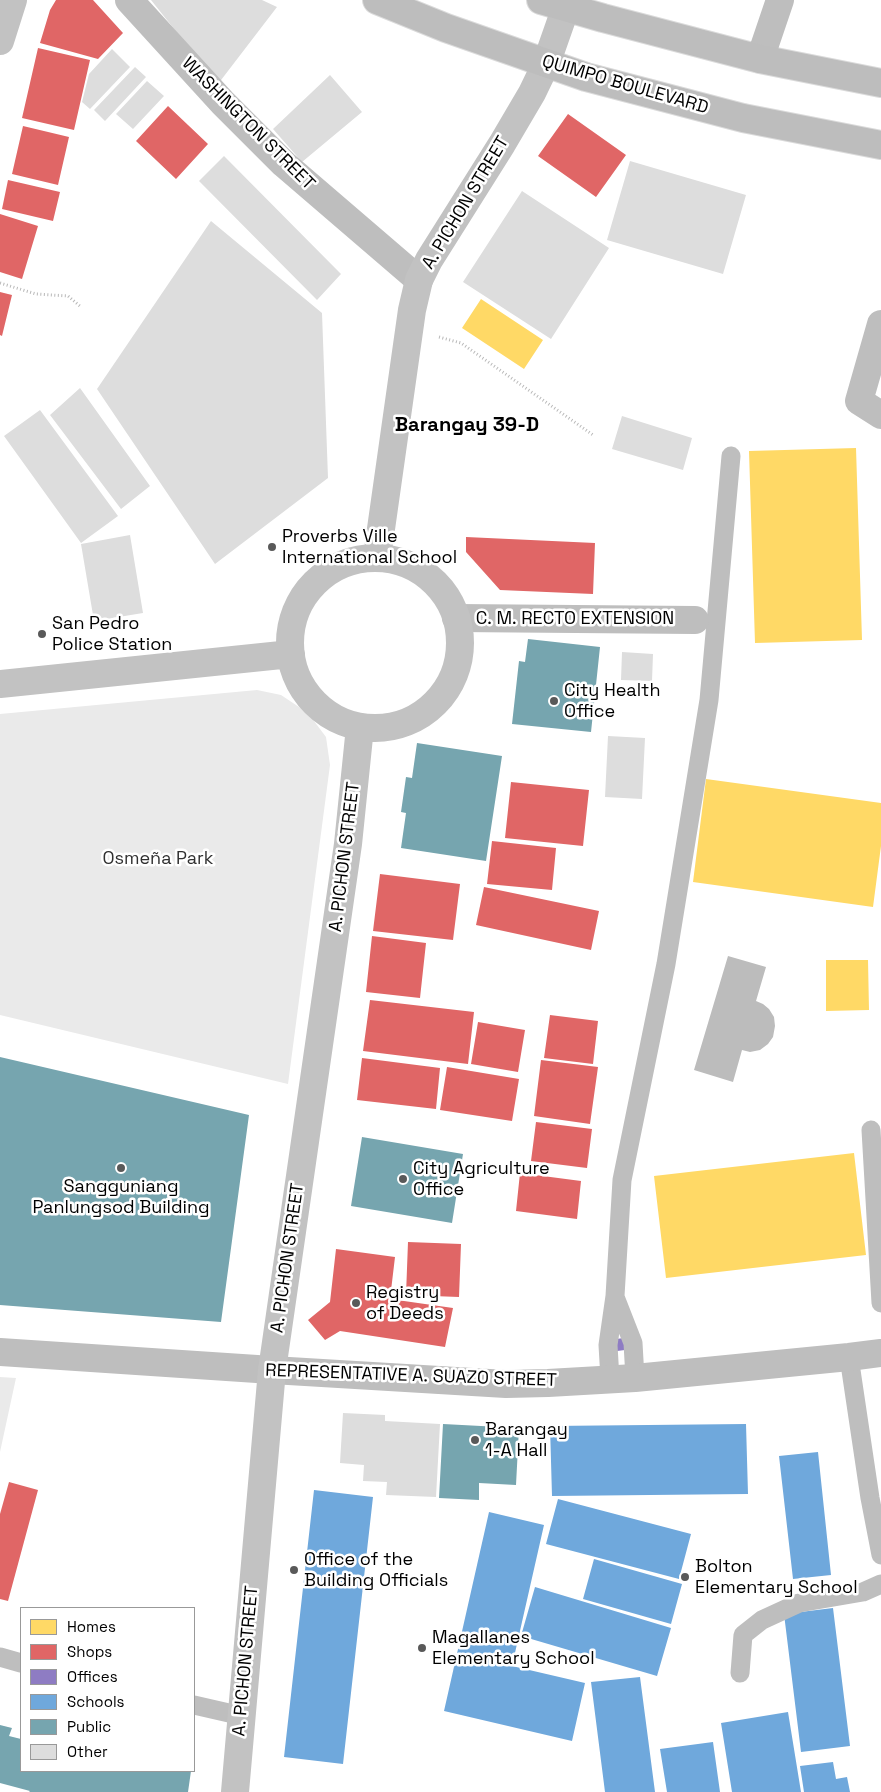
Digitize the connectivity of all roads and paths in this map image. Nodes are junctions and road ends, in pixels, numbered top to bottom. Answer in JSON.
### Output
{"nodes":[{"id":1,"x":13,"y":0,"type":"edge"},
{"id":2,"x":129,"y":0,"type":"edge"},
{"id":3,"x":376,"y":0,"type":"edge"},
{"id":4,"x":780,"y":0,"type":"edge"},
{"id":5,"x":553,"y":4,"type":"edge"},
{"id":6,"x":0,"y":41,"type":"edge"},
{"id":7,"x":760,"y":58,"type":"junction"},
{"id":8,"x":546,"y":64,"type":"junction"},
{"id":9,"x":881,"y":83,"type":"edge"},
{"id":10,"x":881,"y":145,"type":"edge"},
{"id":11,"x":419,"y":280,"type":"junction"},
{"id":12,"x":0,"y":283,"type":"edge"},
{"id":13,"x":81,"y":307,"type":"dead end"},
{"id":14,"x":881,"y":324,"type":"edge"},
{"id":15,"x":410,"y":328,"type":"junction"},
{"id":16,"x":881,"y":415,"type":"edge"},
{"id":17,"x":593,"y":435,"type":"dead end"},
{"id":18,"x":731,"y":456,"type":"dead end"},
{"id":19,"x":377,"y":557,"type":"junction"},
{"id":20,"x":456,"y":618,"type":"junction"},
{"id":21,"x":705,"y":620,"type":"junction"},
{"id":22,"x":291,"y":654,"type":"junction"},
{"id":23,"x":0,"y":684,"type":"edge"},
{"id":24,"x":360,"y":727,"type":"junction"},
{"id":25,"x":871,"y":1130,"type":"dead end"},
{"id":26,"x":615,"y":1296,"type":"junction"},
{"id":27,"x":881,"y":1303,"type":"edge"},
{"id":28,"x":0,"y":1352,"type":"edge"},
{"id":29,"x":881,"y":1352,"type":"edge"},
{"id":30,"x":849,"y":1357,"type":"junction"},
{"id":31,"x":272,"y":1370,"type":"junction"},
{"id":32,"x":622,"y":1379,"type":"junction"},
{"id":33,"x":881,"y":1555,"type":"edge"},
{"id":34,"x":881,"y":1584,"type":"edge"},
{"id":35,"x":0,"y":1658,"type":"edge"},
{"id":36,"x":20,"y":1663,"type":"edge"},
{"id":37,"x":740,"y":1673,"type":"dead end"},
{"id":38,"x":195,"y":1705,"type":"edge"},
{"id":39,"x":242,"y":1716,"type":"junction"},
{"id":40,"x":235,"y":1792,"type":"edge"}],
"edges":[{"from":1,"to":6,"type":"main road"},
{"from":2,"to":11,"type":"street","name":"WASHINGTON STREET"},
{"from":3,"to":8,"type":"main road","name":"QUIMPO BOULEVARD"},
{"from":4,"to":7,"type":"street"},
{"from":5,"to":7,"type":"main road"},
{"from":5,"to":8,"type":"main road","name":"A. PICHON STREET"},
{"from":7,"to":9,"type":"main road"},
{"from":8,"to":10,"type":"main road","name":"QUIMPO BOULEVARD"},
{"from":8,"to":11,"type":"main road","name":"A. PICHON STREET"},
{"from":11,"to":15,"type":"main road","name":"A. PICHON STREET"},
{"from":12,"to":13,"type":"path"},
{"from":14,"to":16,"type":"street"},
{"from":15,"to":17,"type":"path"},
{"from":15,"to":19,"type":"main road","name":"A. PICHON STREET"},
{"from":18,"to":21,"type":"lane"},
{"from":19,"to":20,"type":"main road"},
{"from":19,"to":22,"type":"main road"},
{"from":20,"to":21,"type":"street","name":"C. M. RECTO EXTENSION"},
{"from":20,"to":24,"type":"main road"},
{"from":21,"to":26,"type":"lane"},
{"from":22,"to":23,"type":"main road"},
{"from":22,"to":24,"type":"main road"},
{"from":24,"to":31,"type":"main road","name":"A. PICHON STREET"},
{"from":25,"to":27,"type":"lane"},
{"from":26,"to":32,"type":"lane"},
{"from":26,"to":32,"type":"lane"},
{"from":28,"to":31,"type":"street","name":"REPRESENTATIVE A. SUAZO STREET"},
{"from":29,"to":30,"type":"street","name":"REPRESENTATIVE A. SUAZO STREET"},
{"from":30,"to":32,"type":"street","name":"REPRESENTATIVE A. SUAZO STREET"},
{"from":30,"to":33,"type":"lane"},
{"from":31,"to":32,"type":"street","name":"REPRESENTATIVE A. SUAZO STREET"},
{"from":31,"to":39,"type":"main road","name":"A. PICHON STREET"},
{"from":34,"to":37,"type":"lane"},
{"from":35,"to":36,"type":"lane"},
{"from":38,"to":39,"type":"lane"},
{"from":39,"to":40,"type":"main road","name":"A. PICHON STREET"}]}
